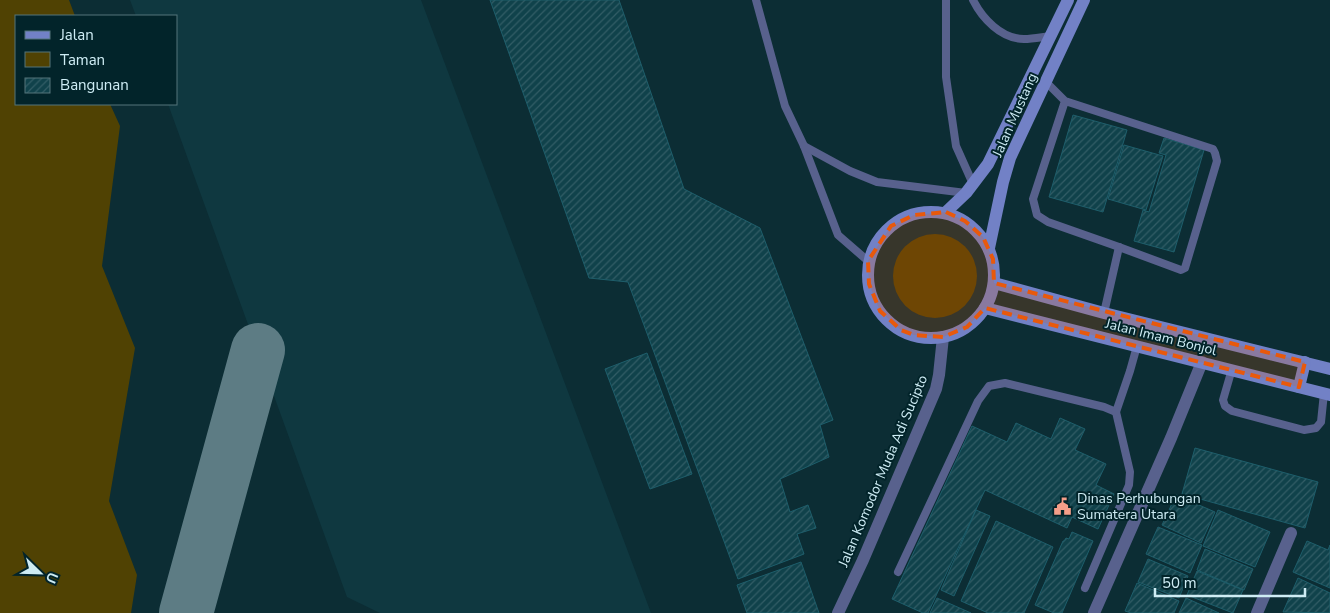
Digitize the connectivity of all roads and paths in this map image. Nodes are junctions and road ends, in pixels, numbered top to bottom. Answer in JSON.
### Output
{"nodes":[{"id":1,"x":756,"y":0,"type":"edge"},
{"id":2,"x":946,"y":0,"type":"edge"},
{"id":3,"x":973,"y":0,"type":"edge"},
{"id":4,"x":1068,"y":0,"type":"edge"},
{"id":5,"x":1084,"y":0,"type":"edge"},
{"id":6,"x":1051,"y":36,"type":"junction"},
{"id":7,"x":1046,"y":82,"type":"junction"},
{"id":8,"x":1065,"y":101,"type":"junction"},
{"id":9,"x":804,"y":146,"type":"junction"},
{"id":10,"x":970,"y":189,"type":"junction"},
{"id":11,"x":946,"y":212,"type":"junction"},
{"id":12,"x":1119,"y":247,"type":"junction"},
{"id":13,"x":989,"y":248,"type":"junction"},
{"id":14,"x":868,"y":261,"type":"junction"},
{"id":15,"x":994,"y":283,"type":"junction"},
{"id":16,"x":985,"y":308,"type":"junction"},
{"id":17,"x":1104,"y":312,"type":"junction"},
{"id":18,"x":942,"y":337,"type":"junction"},
{"id":19,"x":1137,"y":346,"type":"junction"},
{"id":20,"x":1202,"y":362,"type":"junction"},
{"id":21,"x":1305,"y":362,"type":"junction"},
{"id":22,"x":1330,"y":369,"type":"edge"},
{"id":23,"x":1232,"y":370,"type":"junction"},
{"id":24,"x":1299,"y":387,"type":"junction"},
{"id":25,"x":1327,"y":394,"type":"edge"},
{"id":26,"x":1116,"y":412,"type":"junction"},
{"id":27,"x":1291,"y":533,"type":"dead end"},
{"id":28,"x":898,"y":572,"type":"dead end"},
{"id":29,"x":1085,"y":588,"type":"dead end"},
{"id":30,"x":838,"y":613,"type":"edge"},
{"id":31,"x":1094,"y":613,"type":"edge"},
{"id":32,"x":1257,"y":613,"type":"edge"}],
"edges":[{"from":1,"to":9,"type":"lane"},
{"from":2,"to":10,"type":"lane"},
{"from":3,"to":6,"type":"lane"},
{"from":4,"to":6,"type":"main road","name":"Jalan Mustang"},
{"from":5,"to":7,"type":"main road","name":"Jalan Mustang"},
{"from":6,"to":10,"type":"main road","name":"Jalan Mustang"},
{"from":7,"to":8,"type":"lane"},
{"from":7,"to":13,"type":"main road","name":"Jalan Mustang"},
{"from":8,"to":12,"type":"lane"},
{"from":8,"to":12,"type":"lane"},
{"from":9,"to":10,"type":"lane"},
{"from":9,"to":14,"type":"lane"},
{"from":10,"to":11,"type":"main road","name":"Jalan Mustang"},
{"from":11,"to":13,"type":"main road"},
{"from":11,"to":14,"type":"main road"},
{"from":12,"to":17,"type":"lane"},
{"from":13,"to":15,"type":"main road"},
{"from":14,"to":18,"type":"main road"},
{"from":15,"to":16,"type":"main road"},
{"from":15,"to":17,"type":"main road","name":"Jalan Imam Bonjol"},
{"from":16,"to":18,"type":"main road"},
{"from":16,"to":19,"type":"main road","name":"Jalan Imam Bonjol"},
{"from":17,"to":21,"type":"main road","name":"Jalan Imam Bonjol"},
{"from":18,"to":30,"type":"street","name":"Jalan Komodor Muda Adi Sucipto"},
{"from":19,"to":20,"type":"main road","name":"Jalan Imam Bonjol"},
{"from":19,"to":26,"type":"lane"},
{"from":20,"to":23,"type":"main road","name":"Jalan Imam Bonjol"},
{"from":20,"to":31,"type":"street"},
{"from":21,"to":22,"type":"main road","name":"Jalan Imam Bonjol"},
{"from":21,"to":24,"type":"main road"},
{"from":23,"to":24,"type":"main road","name":"Jalan Imam Bonjol"},
{"from":23,"to":25,"type":"lane"},
{"from":24,"to":25,"type":"main road","name":"Jalan Imam Bonjol"},
{"from":26,"to":28,"type":"lane"},
{"from":26,"to":29,"type":"lane"},
{"from":27,"to":32,"type":"street"}]}
